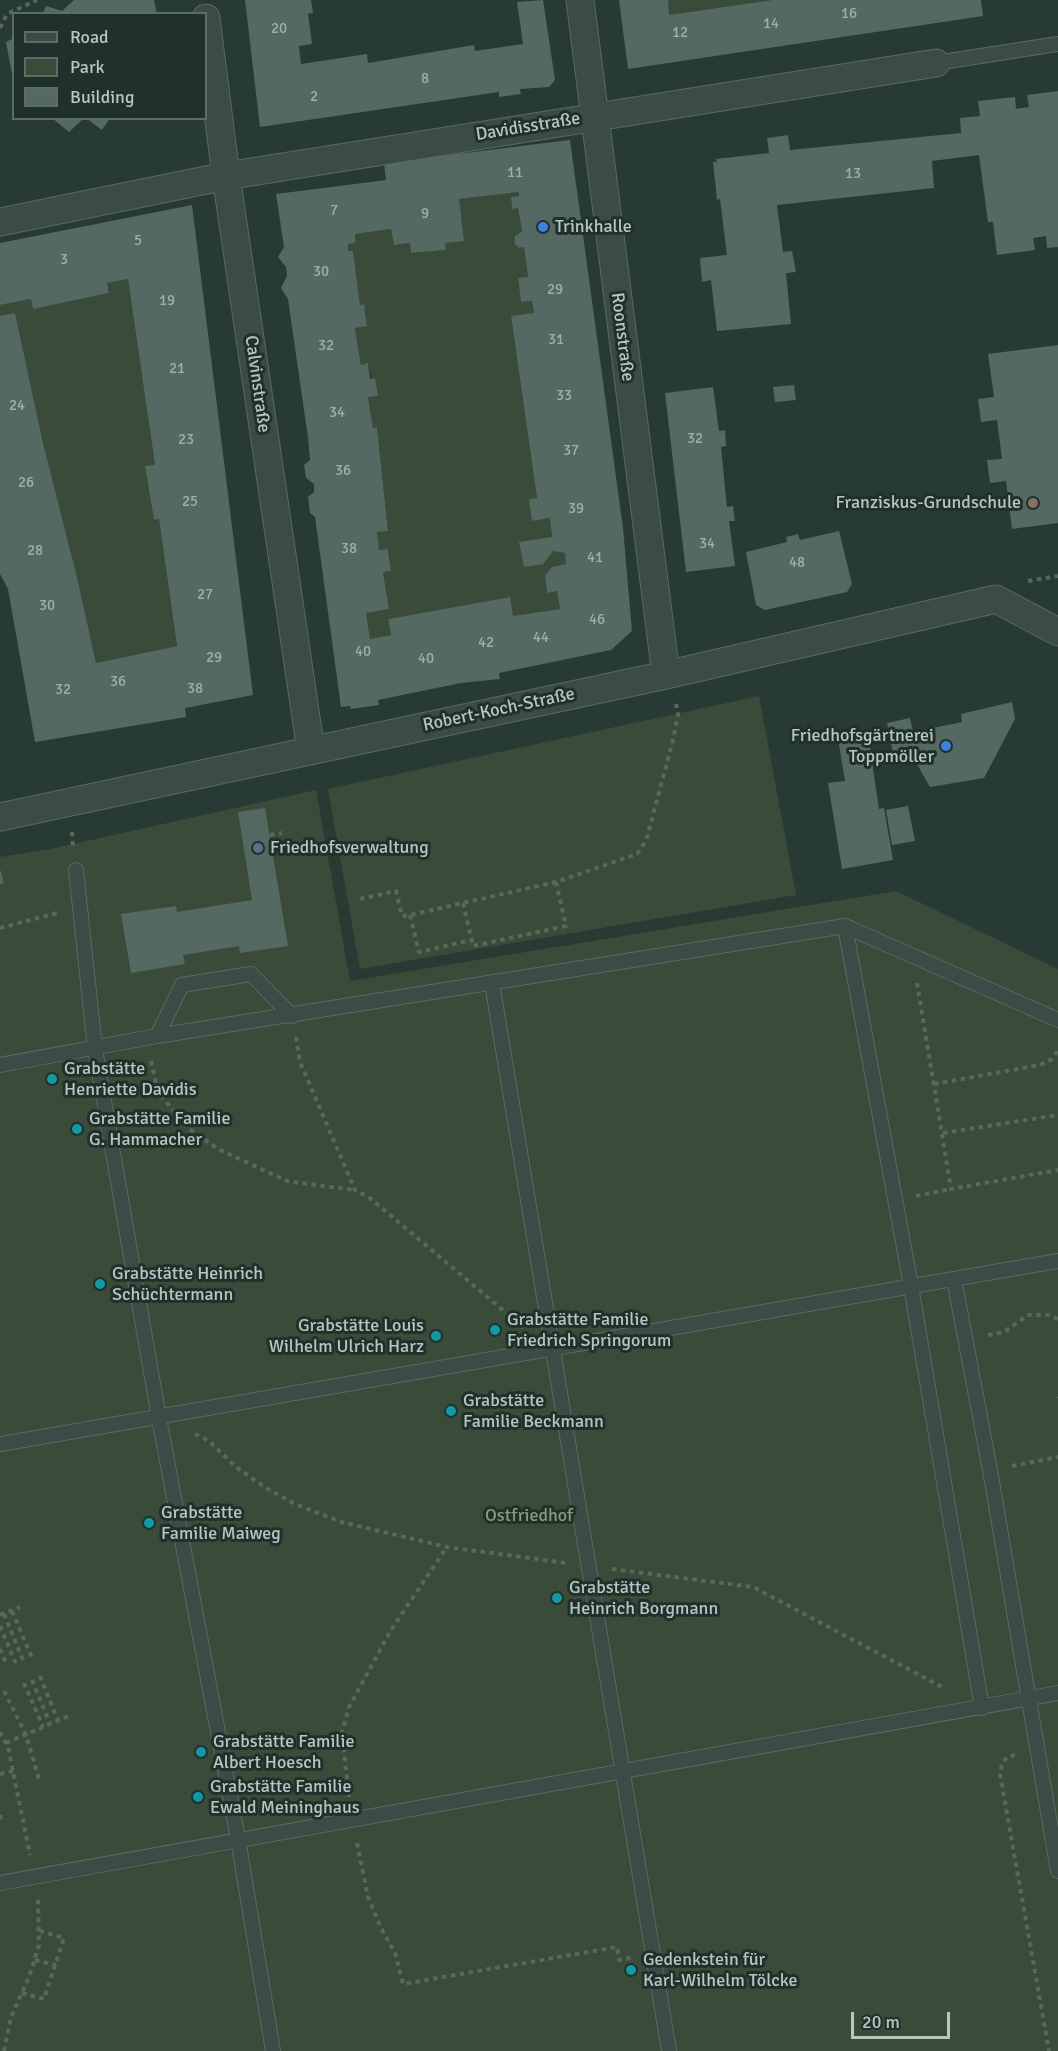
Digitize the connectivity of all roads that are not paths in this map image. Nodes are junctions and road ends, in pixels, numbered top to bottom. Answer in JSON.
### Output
{"nodes":[{"id":1,"x":580,"y":0,"type":"edge"},
{"id":2,"x":207,"y":31,"type":"edge"},
{"id":3,"x":1058,"y":44,"type":"edge"},
{"id":4,"x":936,"y":63,"type":"joint"},
{"id":5,"x":594,"y":116,"type":"junction"},
{"id":6,"x":226,"y":176,"type":"junction"},
{"id":7,"x":0,"y":222,"type":"edge"},
{"id":8,"x":1058,"y":632,"type":"edge"},
{"id":9,"x":666,"y":675,"type":"junction"},
{"id":10,"x":311,"y":750,"type":"junction"},
{"id":11,"x":1,"y":812,"type":"edge"},
{"id":12,"x":76,"y":870,"type":"dead end"},
{"id":13,"x":845,"y":926,"type":"junction"},
{"id":14,"x":492,"y":983,"type":"junction"},
{"id":15,"x":292,"y":1016,"type":"junction"},
{"id":16,"x":1058,"y":1020,"type":"edge"},
{"id":17,"x":157,"y":1036,"type":"junction"},
{"id":18,"x":95,"y":1049,"type":"junction"},
{"id":19,"x":0,"y":1065,"type":"edge"},
{"id":20,"x":1058,"y":1261,"type":"edge"},
{"id":21,"x":954,"y":1279,"type":"junction"},
{"id":22,"x":911,"y":1286,"type":"junction"},
{"id":23,"x":553,"y":1346,"type":"junction"},
{"id":24,"x":159,"y":1418,"type":"junction"},
{"id":25,"x":0,"y":1444,"type":"edge"},
{"id":26,"x":1058,"y":1693,"type":"edge"},
{"id":27,"x":1028,"y":1698,"type":"junction"},
{"id":28,"x":982,"y":1708,"type":"junction"},
{"id":29,"x":622,"y":1770,"type":"junction"},
{"id":30,"x":238,"y":1839,"type":"junction"},
{"id":31,"x":1058,"y":1871,"type":"edge"},
{"id":32,"x":0,"y":1884,"type":"edge"},
{"id":33,"x":273,"y":2051,"type":"edge"},
{"id":34,"x":669,"y":2051,"type":"edge"}],
"edges":[{"from":1,"to":5,"type":"street","name":"Roonstraße"},
{"from":2,"to":6,"type":"street","name":"Calvinstraße"},
{"from":3,"to":4,"type":"lane","name":"Davidisstraße"},
{"from":4,"to":5,"type":"street","name":"Davidisstraße"},
{"from":5,"to":6,"type":"street","name":"Davidisstraße"},
{"from":5,"to":9,"type":"street","name":"Roonstraße"},
{"from":6,"to":7,"type":"street","name":"Davidisstraße"},
{"from":6,"to":10,"type":"street","name":"Calvinstraße"},
{"from":8,"to":9,"type":"street","name":"Robert-Koch-Straße"},
{"from":9,"to":10,"type":"street","name":"Robert-Koch-Straße"},
{"from":10,"to":11,"type":"street","name":"Robert-Koch-Straße"},
{"from":12,"to":18,"type":"lane"},
{"from":13,"to":14,"type":"lane"},
{"from":13,"to":16,"type":"lane"},
{"from":13,"to":22,"type":"lane"},
{"from":14,"to":15,"type":"lane"},
{"from":14,"to":23,"type":"lane"},
{"from":15,"to":17,"type":"lane"},
{"from":15,"to":17,"type":"lane"},
{"from":17,"to":18,"type":"lane"},
{"from":18,"to":19,"type":"lane"},
{"from":18,"to":24,"type":"lane"},
{"from":20,"to":21,"type":"lane"},
{"from":21,"to":22,"type":"lane"},
{"from":21,"to":27,"type":"lane"},
{"from":22,"to":23,"type":"lane"},
{"from":22,"to":28,"type":"lane"},
{"from":23,"to":24,"type":"lane"},
{"from":23,"to":29,"type":"lane"},
{"from":24,"to":25,"type":"lane"},
{"from":24,"to":30,"type":"lane"},
{"from":26,"to":27,"type":"lane"},
{"from":27,"to":28,"type":"lane"},
{"from":27,"to":31,"type":"lane"},
{"from":28,"to":29,"type":"lane"},
{"from":29,"to":30,"type":"lane"},
{"from":29,"to":34,"type":"lane"},
{"from":30,"to":32,"type":"lane"},
{"from":30,"to":33,"type":"lane"}]}
